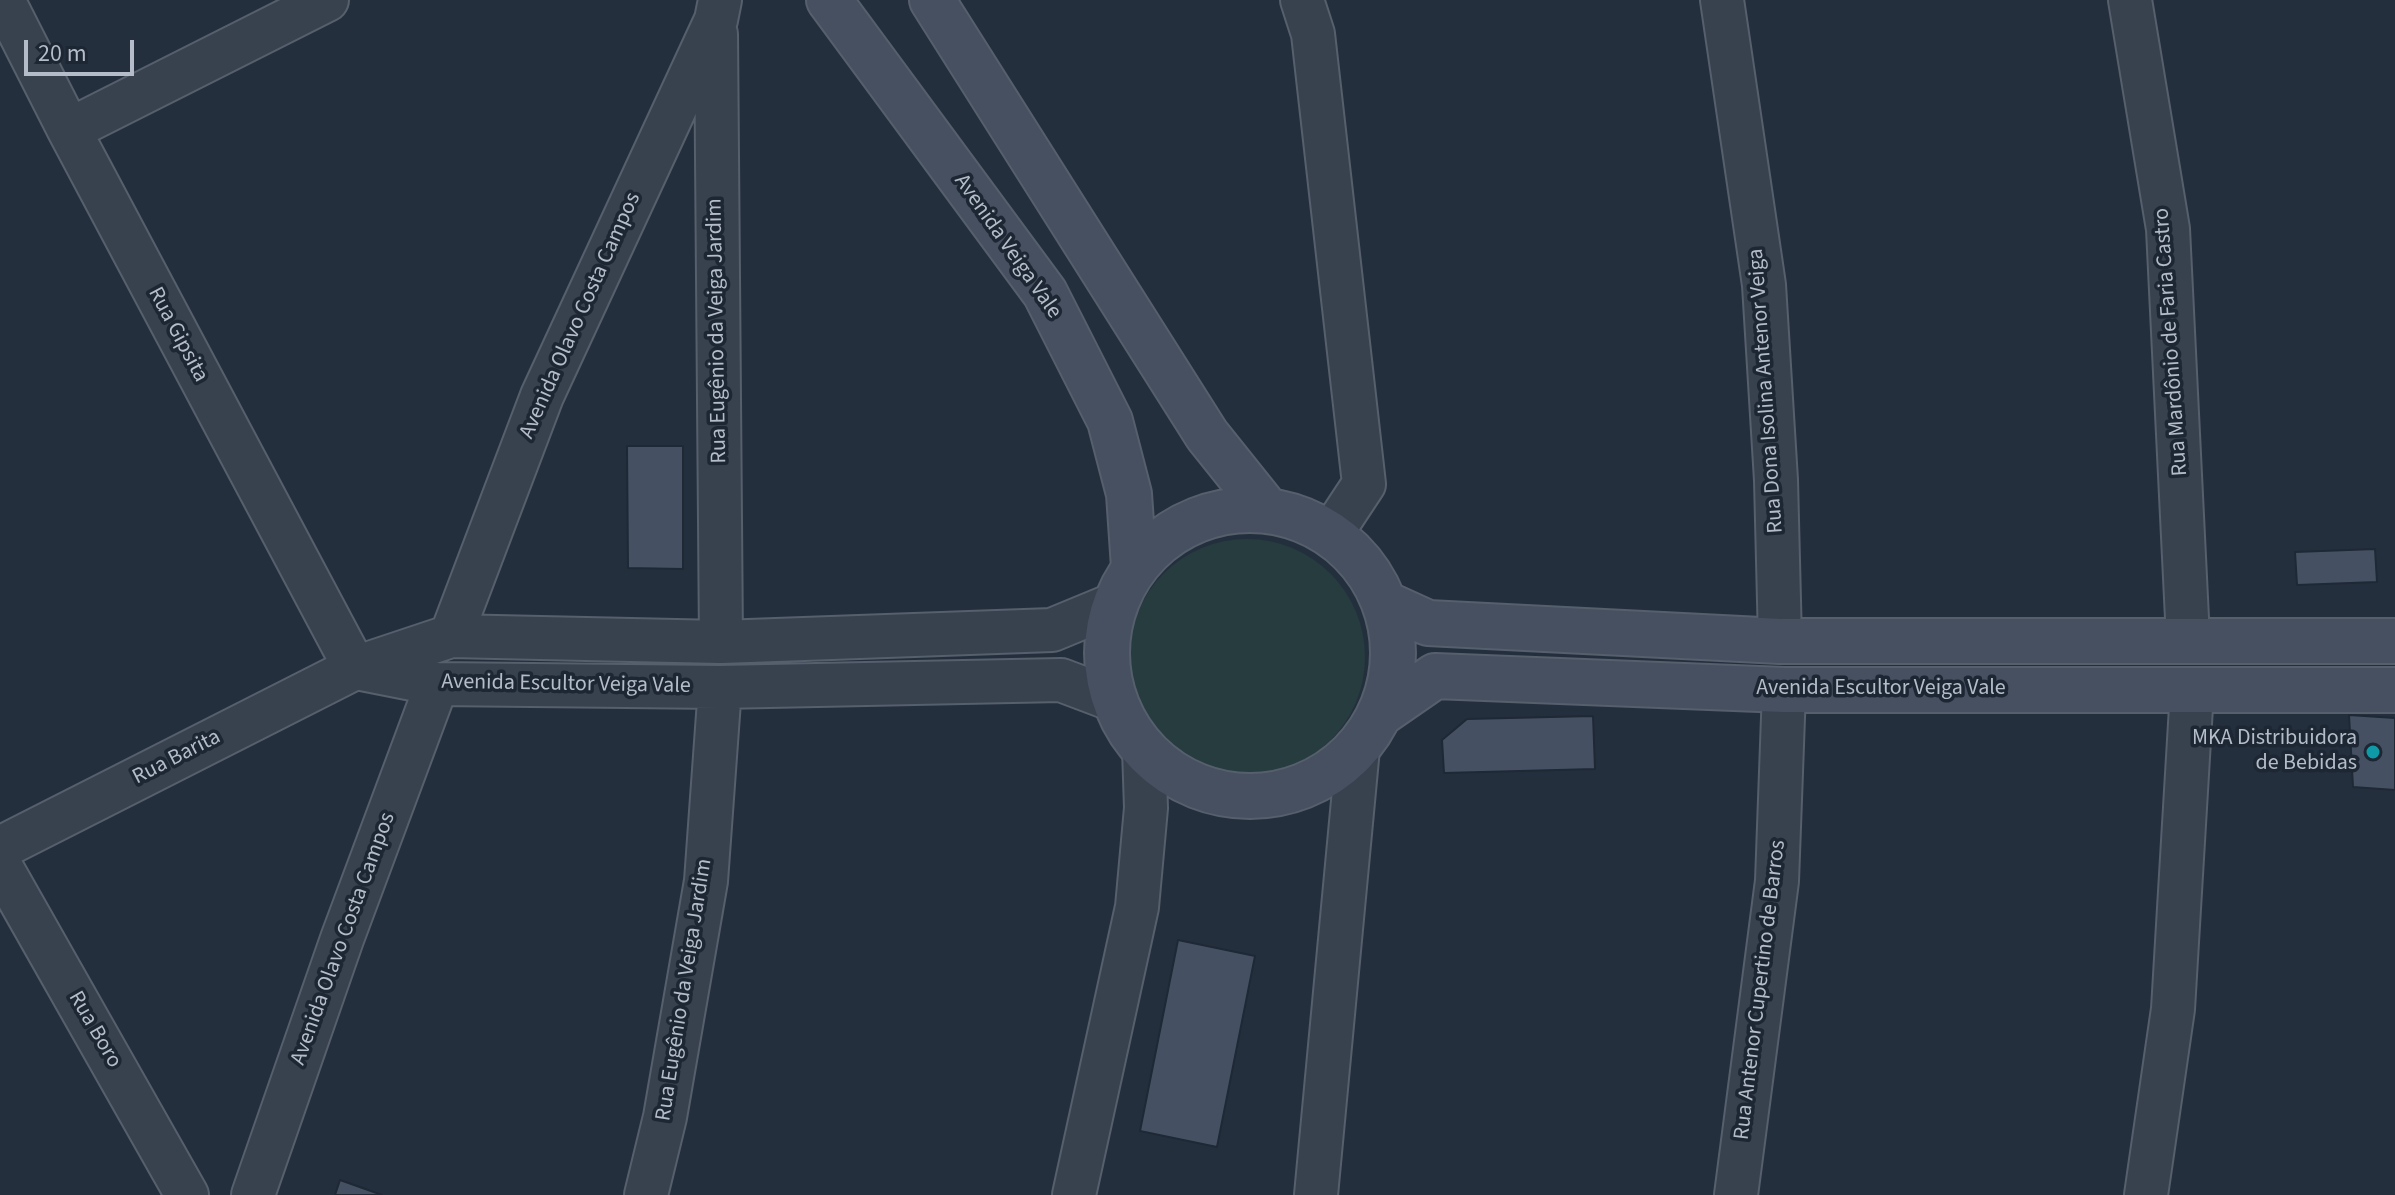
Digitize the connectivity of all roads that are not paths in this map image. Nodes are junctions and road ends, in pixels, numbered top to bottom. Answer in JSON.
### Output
{"nodes":[{"id":1,"x":3,"y":0,"type":"edge"},
{"id":2,"x":327,"y":0,"type":"edge"},
{"id":3,"x":829,"y":0,"type":"edge"},
{"id":4,"x":932,"y":0,"type":"edge"},
{"id":5,"x":1302,"y":0,"type":"edge"},
{"id":6,"x":1722,"y":0,"type":"edge"},
{"id":7,"x":2130,"y":0,"type":"edge"},
{"id":8,"x":718,"y":10,"type":"edge"},
{"id":9,"x":69,"y":130,"type":"junction"},
{"id":10,"x":1267,"y":510,"type":"junction"},
{"id":11,"x":1331,"y":534,"type":"junction"},
{"id":12,"x":1124,"y":586,"type":"junction"},
{"id":13,"x":1384,"y":603,"type":"junction"},
{"id":14,"x":451,"y":636,"type":"junction"},
{"id":15,"x":2188,"y":639,"type":"junction"},
{"id":16,"x":1780,"y":641,"type":"junction"},
{"id":17,"x":2395,"y":641,"type":"edge"},
{"id":18,"x":721,"y":642,"type":"junction"},
{"id":19,"x":355,"y":668,"type":"junction"},
{"id":20,"x":437,"y":684,"type":"junction"},
{"id":21,"x":720,"y":687,"type":"junction"},
{"id":22,"x":1784,"y":690,"type":"junction"},
{"id":23,"x":2192,"y":690,"type":"junction"},
{"id":24,"x":2395,"y":690,"type":"edge"},
{"id":25,"x":1114,"y":700,"type":"junction"},
{"id":26,"x":1369,"y":731,"type":"junction"},
{"id":27,"x":1144,"y":749,"type":"junction"},
{"id":28,"x":0,"y":848,"type":"edge"},
{"id":29,"x":0,"y":865,"type":"edge"},
{"id":30,"x":187,"y":1195,"type":"edge"},
{"id":31,"x":253,"y":1195,"type":"edge"},
{"id":32,"x":646,"y":1195,"type":"edge"},
{"id":33,"x":1074,"y":1195,"type":"edge"},
{"id":34,"x":1316,"y":1195,"type":"edge"},
{"id":35,"x":1736,"y":1195,"type":"edge"},
{"id":36,"x":2146,"y":1195,"type":"edge"}],
"edges":[{"from":1,"to":9,"type":"street","name":"Rua Gipsita"},
{"from":2,"to":9,"type":"street"},
{"from":3,"to":12,"type":"main road","name":"Avenida Veiga Vale"},
{"from":4,"to":10,"type":"main road"},
{"from":5,"to":11,"type":"street"},
{"from":6,"to":16,"type":"street","name":"Rua Dona Isolina Antenor Veiga"},
{"from":7,"to":15,"type":"street","name":"Rua Mardônio de Faria Castro"},
{"from":8,"to":14,"type":"street","name":"Avenida Olavo Costa Campos"},
{"from":8,"to":18,"type":"street","name":"Rua Eugênio da Veiga Jardim"},
{"from":9,"to":19,"type":"street","name":"Rua Gipsita"},
{"from":10,"to":11,"type":"main road"},
{"from":10,"to":12,"type":"main road"},
{"from":11,"to":13,"type":"main road"},
{"from":12,"to":18,"type":"street","name":"Avenida Escultor Veiga Vale"},
{"from":12,"to":25,"type":"main road"},
{"from":13,"to":16,"type":"main road"},
{"from":13,"to":26,"type":"main road"},
{"from":14,"to":18,"type":"street","name":"Avenida Escultor Veiga Vale"},
{"from":14,"to":19,"type":"street","name":"Avenida Escultor Veiga Vale"},
{"from":15,"to":16,"type":"main road"},
{"from":15,"to":17,"type":"main road"},
{"from":19,"to":20,"type":"street","name":"Avenida Escultor Veiga Vale"},
{"from":19,"to":28,"type":"street","name":"Rua Barita"},
{"from":20,"to":21,"type":"street","name":"Avenida Escultor Veiga Vale"},
{"from":20,"to":31,"type":"street","name":"Avenida Olavo Costa Campos"},
{"from":21,"to":25,"type":"street","name":"Avenida Escultor Veiga Vale"},
{"from":21,"to":32,"type":"street","name":"Rua Eugênio da Veiga Jardim"},
{"from":22,"to":23,"type":"main road","name":"Avenida Escultor Veiga Vale"},
{"from":22,"to":26,"type":"main road","name":"Avenida Escultor Veiga Vale"},
{"from":22,"to":35,"type":"street","name":"Rua Antenor Cupertino de Barros"},
{"from":23,"to":24,"type":"main road","name":"Avenida Escultor Veiga Vale"},
{"from":23,"to":36,"type":"street"},
{"from":25,"to":27,"type":"main road"},
{"from":26,"to":27,"type":"main road"},
{"from":26,"to":34,"type":"street"},
{"from":27,"to":33,"type":"street"},
{"from":29,"to":30,"type":"street","name":"Rua Boro"}]}
